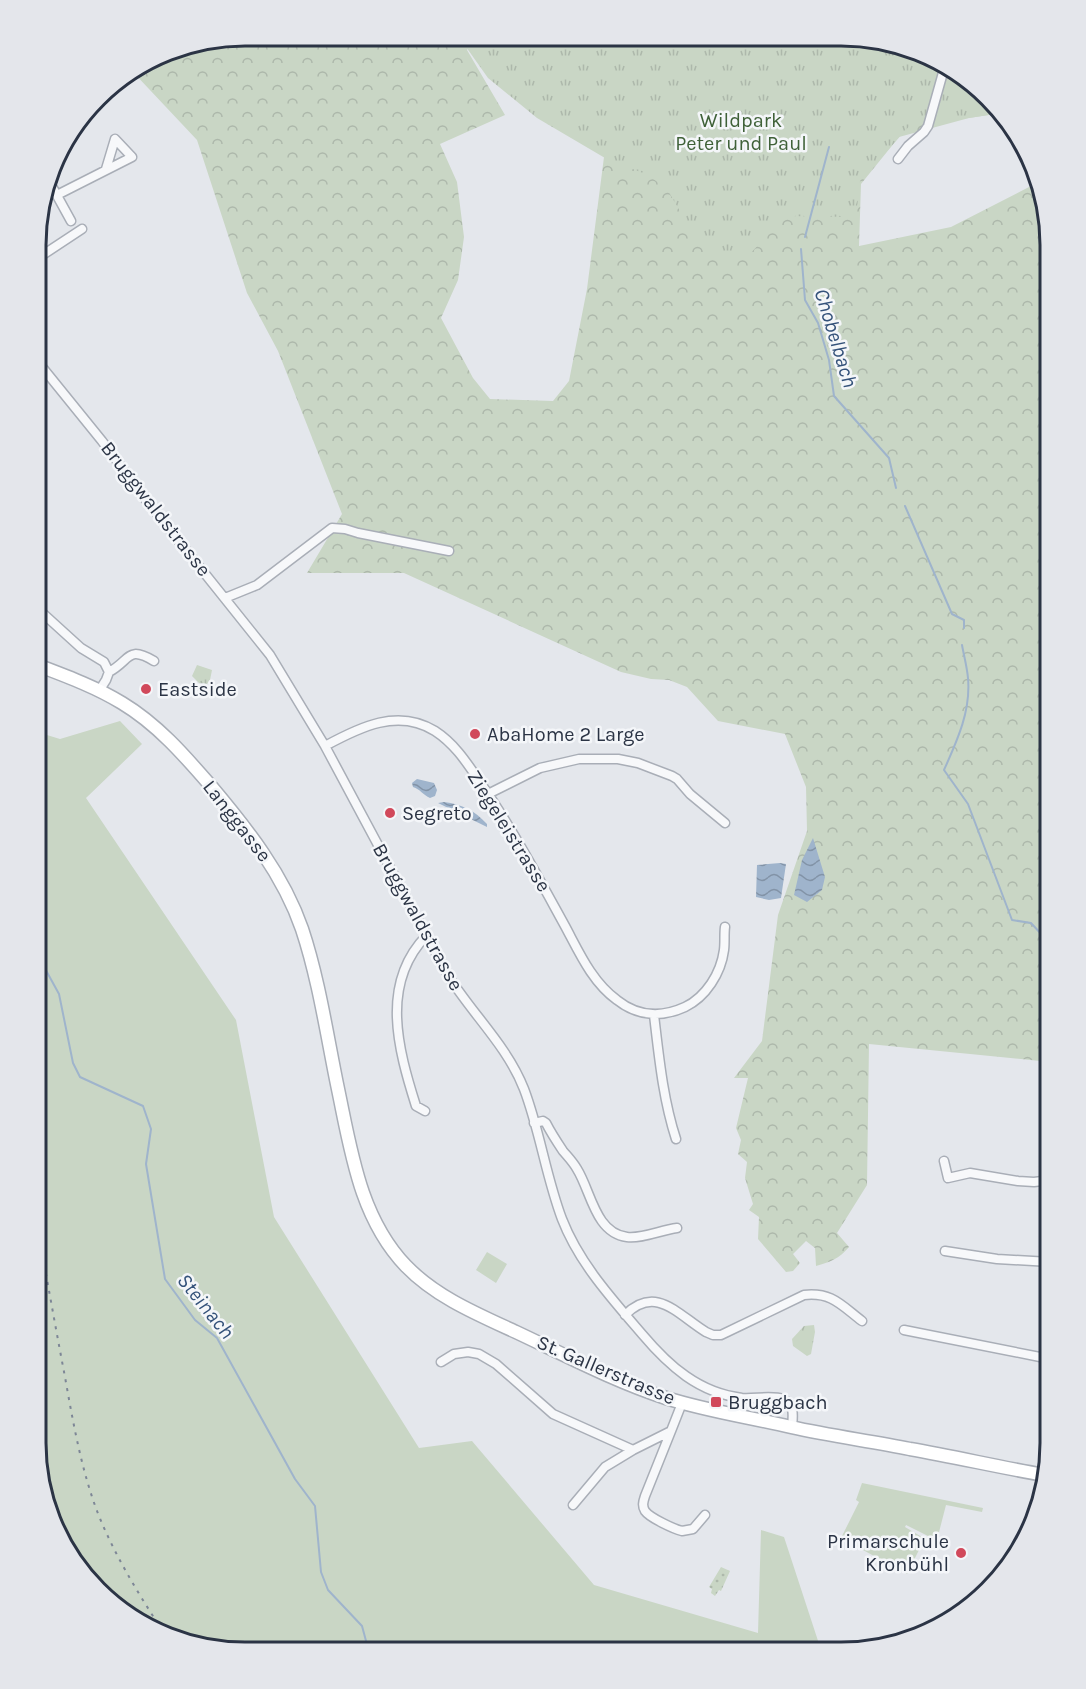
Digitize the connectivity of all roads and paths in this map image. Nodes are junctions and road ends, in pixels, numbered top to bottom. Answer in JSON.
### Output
{"nodes":[{"id":1,"x":942,"y":75,"type":"edge"},
{"id":2,"x":898,"y":159,"type":"dead end"},
{"id":3,"x":106,"y":170,"type":"dead end"},
{"id":4,"x":54,"y":190,"type":"edge"},
{"id":5,"x":57,"y":195,"type":"junction"},
{"id":6,"x":71,"y":221,"type":"dead end"},
{"id":7,"x":82,"y":229,"type":"dead end"},
{"id":8,"x":46,"y":253,"type":"edge"},
{"id":9,"x":46,"y":372,"type":"edge"},
{"id":10,"x":448,"y":551,"type":"dead end"},
{"id":11,"x":225,"y":598,"type":"junction"},
{"id":12,"x":46,"y":616,"type":"edge"},
{"id":13,"x":154,"y":661,"type":"dead end"},
{"id":14,"x":46,"y":668,"type":"edge"},
{"id":15,"x":109,"y":672,"type":"junction"},
{"id":16,"x":99,"y":691,"type":"junction"},
{"id":17,"x":325,"y":746,"type":"junction"},
{"id":18,"x":488,"y":794,"type":"junction"},
{"id":19,"x":725,"y":823,"type":"dead end"},
{"id":20,"x":725,"y":927,"type":"dead end"},
{"id":21,"x":426,"y":936,"type":"junction"},
{"id":22,"x":654,"y":1015,"type":"junction"},
{"id":23,"x":331,"y":1057,"type":"joint"},
{"id":24,"x":425,"y":1111,"type":"dead end"},
{"id":25,"x":534,"y":1123,"type":"junction"},
{"id":26,"x":676,"y":1139,"type":"dead end"},
{"id":27,"x":944,"y":1161,"type":"dead end"},
{"id":28,"x":1039,"y":1181,"type":"edge"},
{"id":29,"x":677,"y":1228,"type":"dead end"},
{"id":30,"x":945,"y":1251,"type":"dead end"},
{"id":31,"x":1039,"y":1261,"type":"edge"},
{"id":32,"x":625,"y":1315,"type":"junction"},
{"id":33,"x":862,"y":1321,"type":"dead end"},
{"id":34,"x":904,"y":1330,"type":"dead end"},
{"id":35,"x":1039,"y":1357,"type":"edge"},
{"id":36,"x":441,"y":1362,"type":"dead end"},
{"id":37,"x":682,"y":1403,"type":"junction"},
{"id":38,"x":792,"y":1427,"type":"junction"},
{"id":39,"x":671,"y":1431,"type":"junction"},
{"id":40,"x":633,"y":1450,"type":"junction"},
{"id":41,"x":1037,"y":1474,"type":"edge"},
{"id":42,"x":573,"y":1505,"type":"dead end"},
{"id":43,"x":705,"y":1515,"type":"dead end"}],
"edges":[{"from":1,"to":2,"type":"street"},
{"from":3,"to":5,"type":"street"},
{"from":4,"to":5,"type":"street"},
{"from":5,"to":6,"type":"street"},
{"from":7,"to":8,"type":"street"},
{"from":9,"to":11,"type":"street","name":"Bruggwaldstrasse"},
{"from":10,"to":11,"type":"street"},
{"from":11,"to":17,"type":"street","name":"Bruggwaldstrasse"},
{"from":12,"to":15,"type":"street"},
{"from":13,"to":15,"type":"street"},
{"from":14,"to":16,"type":"main road","name":"Langgasse"},
{"from":15,"to":16,"type":"street"},
{"from":16,"to":23,"type":"main road","name":"Langgasse"},
{"from":17,"to":18,"type":"street","name":"Ziegeleistrasse"},
{"from":17,"to":21,"type":"street","name":"Bruggwaldstrasse"},
{"from":18,"to":19,"type":"street"},
{"from":18,"to":22,"type":"street","name":"Ziegeleistrasse"},
{"from":20,"to":22,"type":"street"},
{"from":21,"to":24,"type":"street"},
{"from":21,"to":25,"type":"street","name":"Bruggwaldstrasse"},
{"from":22,"to":26,"type":"street"},
{"from":23,"to":37,"type":"main road","name":"St. Gallerstrasse"},
{"from":25,"to":29,"type":"street"},
{"from":25,"to":32,"type":"street","name":"Bruggwaldstrasse"},
{"from":27,"to":28,"type":"street"},
{"from":30,"to":31,"type":"street"},
{"from":32,"to":33,"type":"street"},
{"from":32,"to":38,"type":"street","name":"Bruggwaldstrasse"},
{"from":34,"to":35,"type":"street"},
{"from":36,"to":40,"type":"street"},
{"from":37,"to":38,"type":"main road","name":"St. Gallerstrasse"},
{"from":37,"to":39,"type":"street"},
{"from":38,"to":41,"type":"main road","name":"St. Gallerstrasse"},
{"from":39,"to":40,"type":"street"},
{"from":39,"to":43,"type":"street"},
{"from":40,"to":42,"type":"street"}]}
